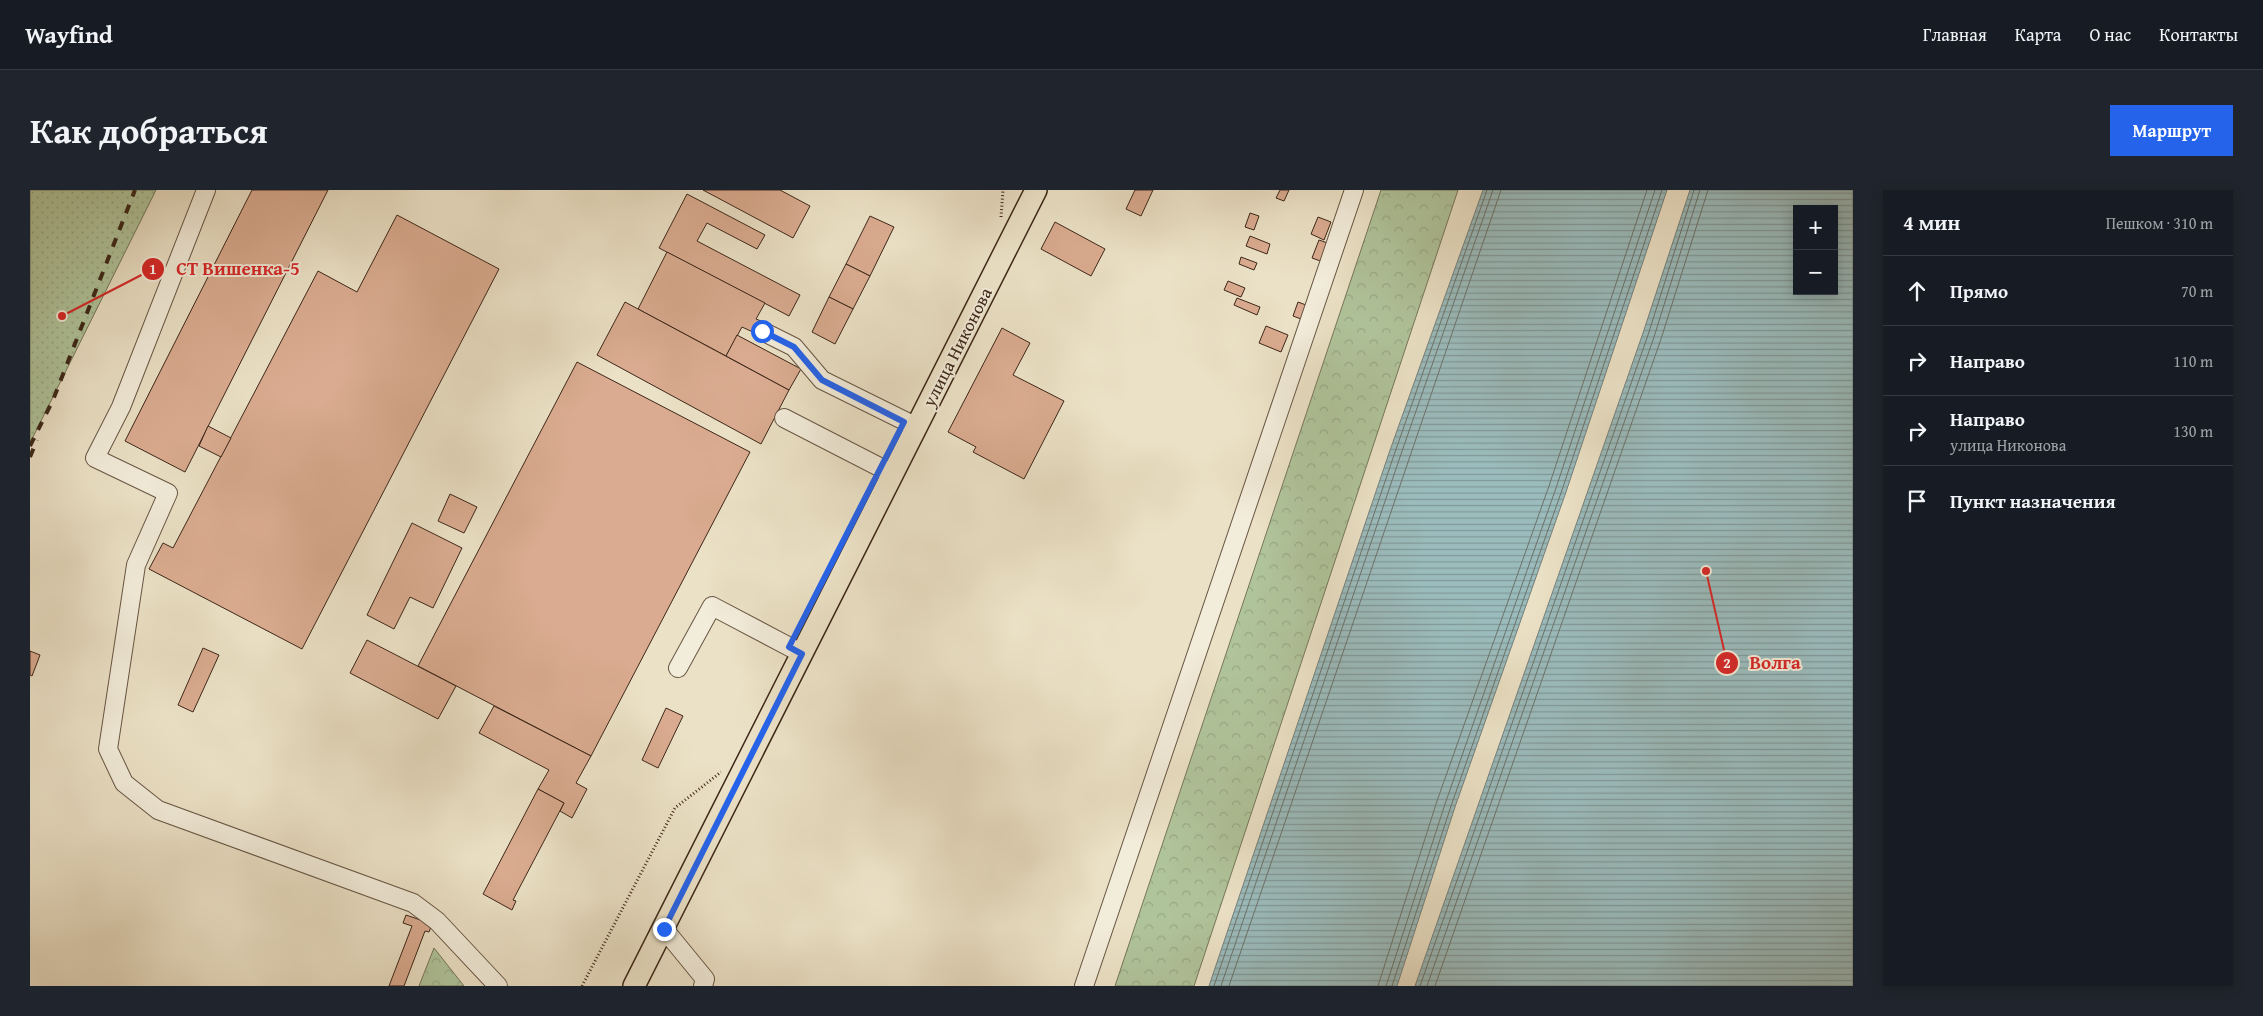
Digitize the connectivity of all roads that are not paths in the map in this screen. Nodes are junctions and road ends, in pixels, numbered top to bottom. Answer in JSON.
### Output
{"nodes":[{"id":1,"x":206,"y":190,"type":"edge"},
{"id":2,"x":1036,"y":190,"type":"edge"},
{"id":3,"x":1354,"y":190,"type":"edge"},
{"id":4,"x":762,"y":331,"type":"dead end"},
{"id":5,"x":784,"y":418,"type":"dead end"},
{"id":6,"x":917,"y":427,"type":"junction"},
{"id":7,"x":893,"y":474,"type":"junction"},
{"id":8,"x":802,"y":654,"type":"junction"},
{"id":9,"x":678,"y":668,"type":"dead end"},
{"id":10,"x":664,"y":929,"type":"junction"},
{"id":11,"x":498,"y":986,"type":"edge"},
{"id":12,"x":634,"y":986,"type":"edge"},
{"id":13,"x":703,"y":986,"type":"edge"},
{"id":14,"x":1084,"y":986,"type":"edge"}],
"edges":[{"from":1,"to":11,"type":"street"},
{"from":2,"to":6,"type":"main road","name":"улица Никонова"},
{"from":3,"to":14,"type":"street"},
{"from":4,"to":6,"type":"street"},
{"from":5,"to":7,"type":"street"},
{"from":6,"to":7,"type":"main road","name":"улица Никонова"},
{"from":7,"to":8,"type":"main road","name":"улица Никонова"},
{"from":8,"to":9,"type":"street"},
{"from":8,"to":10,"type":"main road","name":"улица Никонова"},
{"from":10,"to":12,"type":"main road","name":"улица Никонова"},
{"from":10,"to":13,"type":"street"}]}
